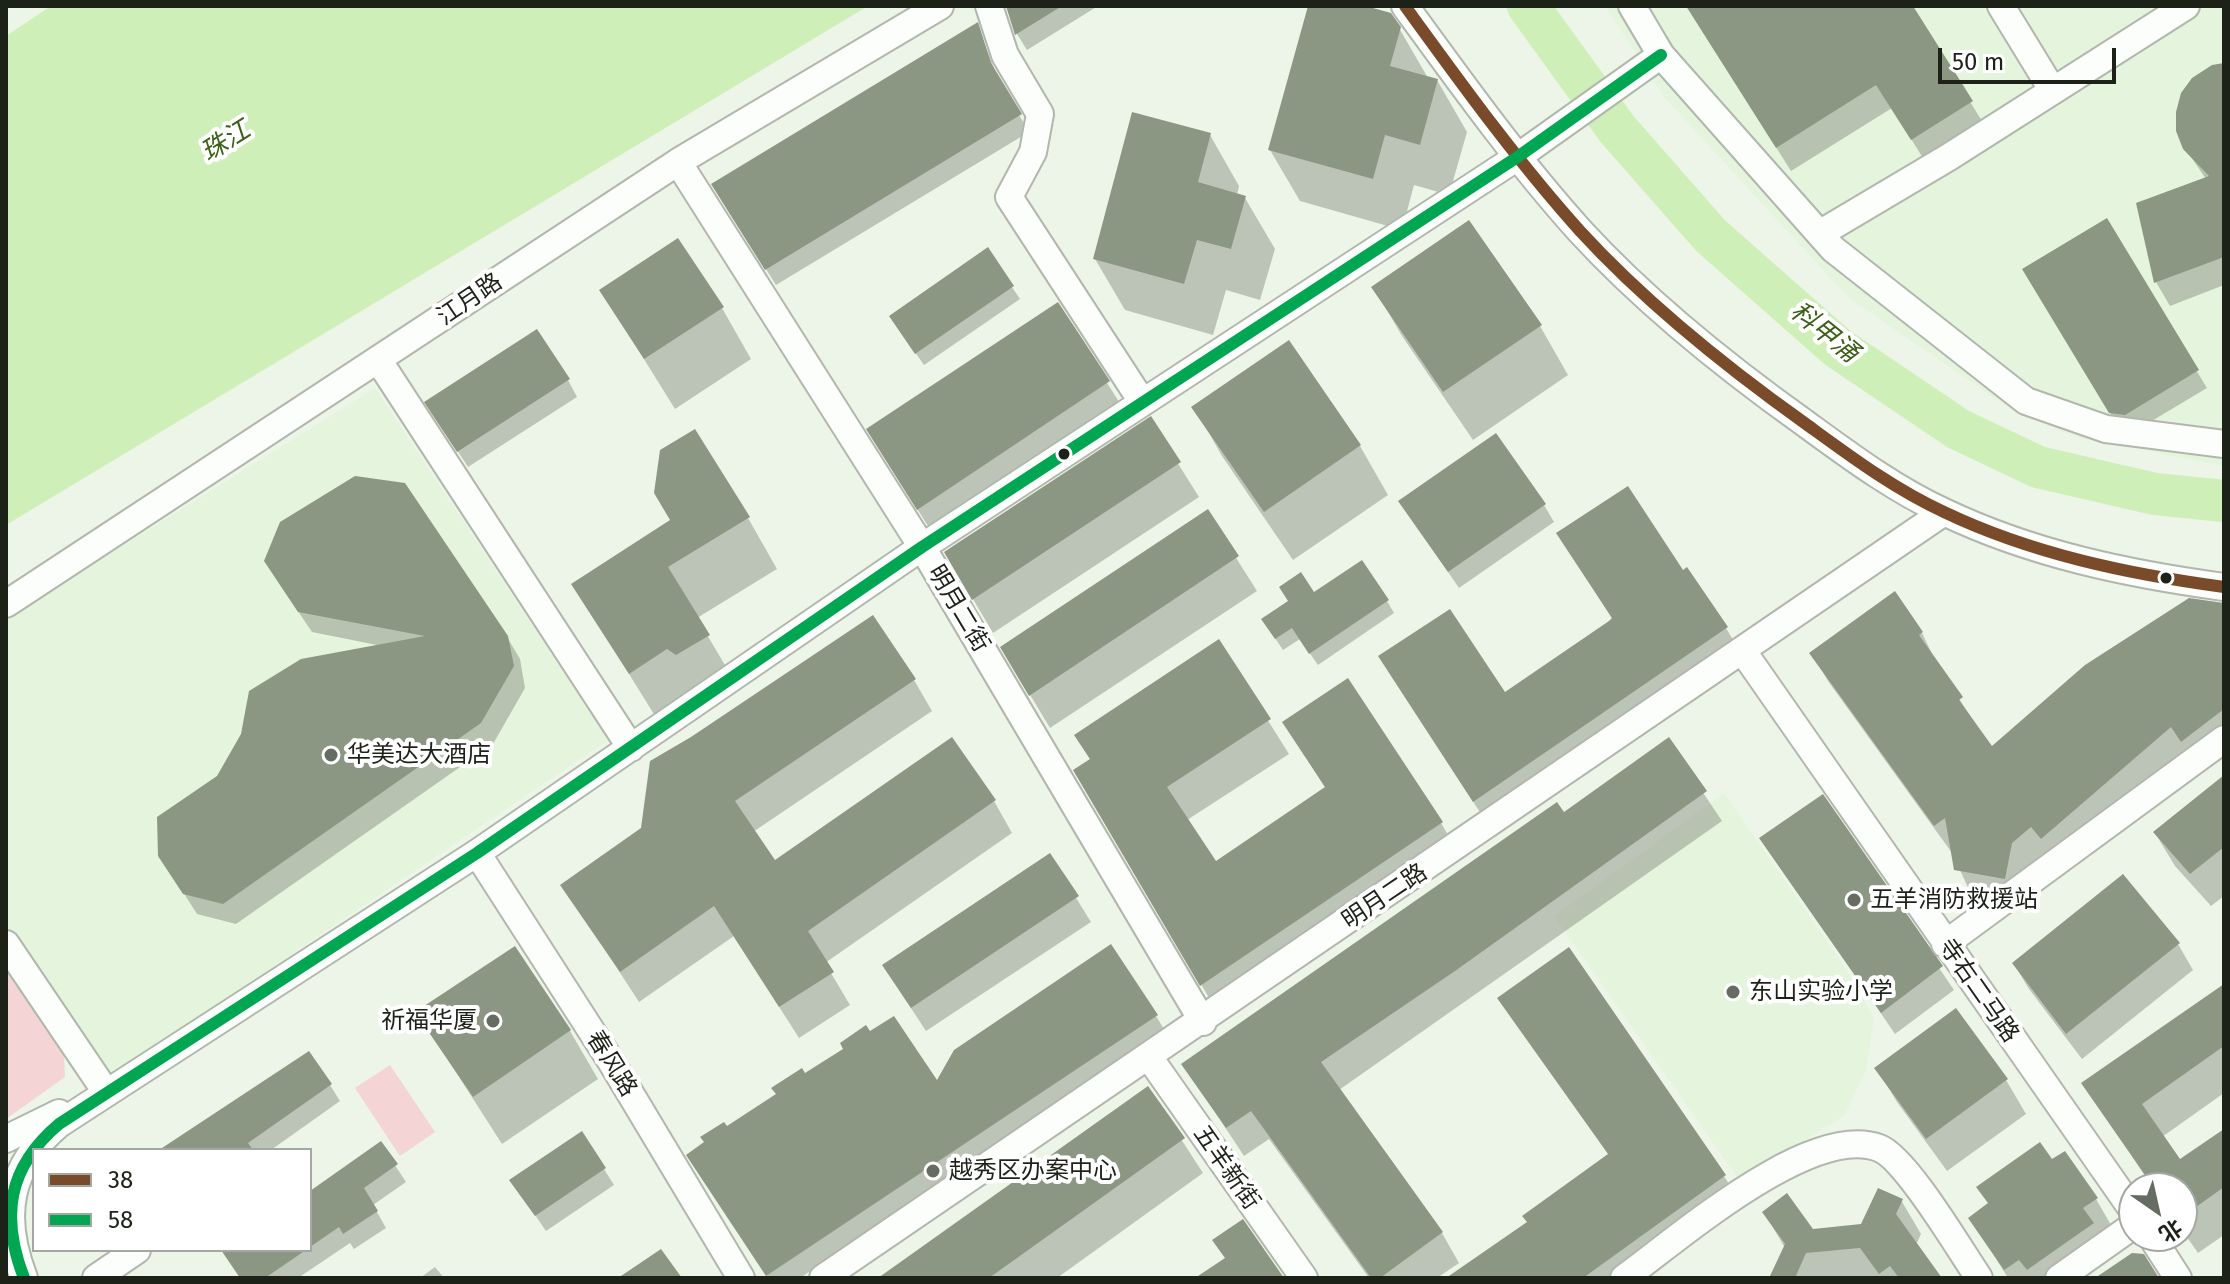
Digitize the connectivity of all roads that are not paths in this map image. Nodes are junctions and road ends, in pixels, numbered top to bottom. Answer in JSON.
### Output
{"nodes":[{"id":1,"x":940,"y":6,"type":"edge"},
{"id":2,"x":989,"y":6,"type":"edge"},
{"id":3,"x":1405,"y":6,"type":"edge"},
{"id":4,"x":1632,"y":6,"type":"edge"},
{"id":5,"x":2001,"y":6,"type":"edge"},
{"id":6,"x":2186,"y":6,"type":"edge"},
{"id":7,"x":1661,"y":55,"type":"junction"},
{"id":8,"x":2053,"y":91,"type":"junction"},
{"id":9,"x":1519,"y":156,"type":"junction"},
{"id":10,"x":678,"y":162,"type":"junction"},
{"id":11,"x":1821,"y":233,"type":"junction"},
{"id":12,"x":379,"y":361,"type":"junction"},
{"id":13,"x":1141,"y":400,"type":"junction"},
{"id":14,"x":2224,"y":444,"type":"edge"},
{"id":15,"x":1944,"y":512,"type":"junction"},
{"id":16,"x":922,"y":547,"type":"junction"},
{"id":17,"x":2224,"y":587,"type":"edge"},
{"id":18,"x":6,"y":604,"type":"edge"},
{"id":19,"x":1742,"y":650,"type":"junction"},
{"id":20,"x":2224,"y":739,"type":"edge"},
{"id":21,"x":631,"y":748,"type":"junction"},
{"id":22,"x":477,"y":853,"type":"junction"},
{"id":23,"x":6,"y":944,"type":"edge"},
{"id":24,"x":1945,"y":944,"type":"junction"},
{"id":25,"x":1203,"y":1022,"type":"junction"},
{"id":26,"x":1149,"y":1057,"type":"junction"},
{"id":27,"x":106,"y":1092,"type":"junction"},
{"id":28,"x":6,"y":1139,"type":"edge"},
{"id":29,"x":33,"y":1148,"type":"edge"},
{"id":30,"x":32,"y":1150,"type":"edge"},
{"id":31,"x":2118,"y":1189,"type":"edge"},
{"id":32,"x":2118,"y":1236,"type":"edge"},
{"id":33,"x":134,"y":1252,"type":"edge"},
{"id":34,"x":2161,"y":1252,"type":"edge"},
{"id":35,"x":24,"y":1278,"type":"edge"},
{"id":36,"x":96,"y":1278,"type":"edge"},
{"id":37,"x":741,"y":1278,"type":"edge"},
{"id":38,"x":823,"y":1278,"type":"edge"},
{"id":39,"x":1304,"y":1278,"type":"edge"},
{"id":40,"x":1624,"y":1278,"type":"edge"},
{"id":41,"x":1979,"y":1278,"type":"edge"},
{"id":42,"x":2059,"y":1278,"type":"edge"},
{"id":43,"x":2178,"y":1278,"type":"edge"}],
"edges":[{"from":1,"to":10,"type":"street","name":"江月路"},
{"from":2,"to":13,"type":"street"},
{"from":3,"to":9,"type":"street"},
{"from":4,"to":7,"type":"street"},
{"from":5,"to":8,"type":"street"},
{"from":6,"to":8,"type":"street"},
{"from":7,"to":9,"type":"street"},
{"from":7,"to":11,"type":"street"},
{"from":8,"to":11,"type":"street"},
{"from":9,"to":13,"type":"street"},
{"from":9,"to":15,"type":"street"},
{"from":10,"to":12,"type":"street","name":"江月路"},
{"from":10,"to":16,"type":"street","name":"明月二街"},
{"from":11,"to":14,"type":"street"},
{"from":12,"to":18,"type":"street","name":"江月路"},
{"from":12,"to":21,"type":"street"},
{"from":13,"to":16,"type":"street"},
{"from":15,"to":17,"type":"street"},
{"from":15,"to":19,"type":"street","name":"明月二路"},
{"from":16,"to":21,"type":"street"},
{"from":16,"to":25,"type":"street","name":"明月二街"},
{"from":19,"to":24,"type":"street","name":"寺右二马路"},
{"from":19,"to":25,"type":"street","name":"明月二路"},
{"from":20,"to":24,"type":"street"},
{"from":21,"to":22,"type":"street"},
{"from":22,"to":27,"type":"street"},
{"from":22,"to":37,"type":"street","name":"春风路"},
{"from":23,"to":27,"type":"street"},
{"from":24,"to":31,"type":"street","name":"寺右二马路"},
{"from":25,"to":26,"type":"street","name":"明月二路"},
{"from":26,"to":38,"type":"street","name":"明月二路"},
{"from":26,"to":39,"type":"street","name":"五羊新街"},
{"from":27,"to":28,"type":"street"},
{"from":27,"to":29,"type":"street"},
{"from":30,"to":35,"type":"street"},
{"from":32,"to":42,"type":"street"},
{"from":33,"to":36,"type":"street"},
{"from":34,"to":43,"type":"street"},
{"from":40,"to":41,"type":"street"}]}
